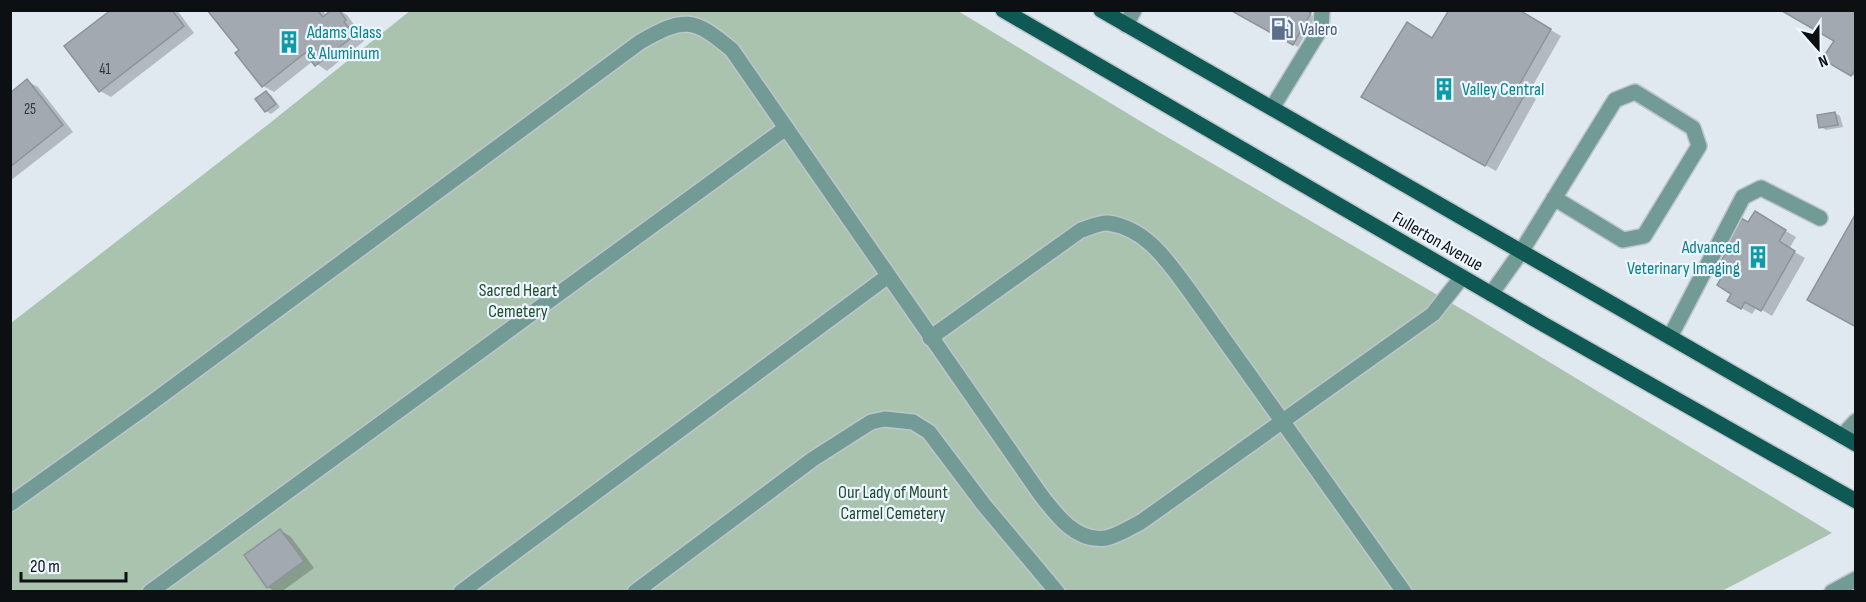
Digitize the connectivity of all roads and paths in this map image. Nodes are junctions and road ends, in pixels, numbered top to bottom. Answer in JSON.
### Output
{"nodes":[{"id":1,"x":1003,"y":10,"type":"edge"},
{"id":2,"x":1101,"y":10,"type":"edge"},
{"id":3,"x":1134,"y":10,"type":"edge"},
{"id":4,"x":1323,"y":10,"type":"edge"},
{"id":5,"x":1126,"y":25,"type":"junction"},
{"id":6,"x":1272,"y":108,"type":"junction"},
{"id":7,"x":786,"y":128,"type":"junction"},
{"id":8,"x":1554,"y":198,"type":"junction"},
{"id":9,"x":1820,"y":218,"type":"dead end"},
{"id":10,"x":1521,"y":252,"type":"junction"},
{"id":11,"x":888,"y":276,"type":"junction"},
{"id":12,"x":1462,"y":277,"type":"junction"},
{"id":13,"x":1491,"y":294,"type":"junction"},
{"id":14,"x":1670,"y":337,"type":"junction"},
{"id":15,"x":930,"y":338,"type":"junction"},
{"id":16,"x":1283,"y":421,"type":"junction"},
{"id":17,"x":1856,"y":421,"type":"edge"},
{"id":18,"x":1842,"y":436,"type":"junction"},
{"id":19,"x":1856,"y":444,"type":"edge"},
{"id":20,"x":1856,"y":501,"type":"edge"},
{"id":21,"x":10,"y":504,"type":"edge"},
{"id":22,"x":1856,"y":579,"type":"edge"},
{"id":23,"x":150,"y":591,"type":"edge"},
{"id":24,"x":461,"y":591,"type":"edge"},
{"id":25,"x":635,"y":591,"type":"edge"},
{"id":26,"x":1057,"y":591,"type":"edge"},
{"id":27,"x":1404,"y":591,"type":"edge"},
{"id":28,"x":1832,"y":591,"type":"edge"}],
"edges":[{"from":1,"to":12,"type":"main road","name":"Fullerton Avenue"},
{"from":2,"to":5,"type":"main road","name":"Fullerton Avenue"},
{"from":3,"to":5,"type":"street"},
{"from":4,"to":6,"type":"street"},
{"from":5,"to":6,"type":"main road","name":"Fullerton Avenue"},
{"from":6,"to":10,"type":"main road","name":"Fullerton Avenue"},
{"from":7,"to":11,"type":"street"},
{"from":7,"to":21,"type":"street"},
{"from":7,"to":23,"type":"street"},
{"from":8,"to":8,"type":"street"},
{"from":8,"to":10,"type":"street"},
{"from":9,"to":14,"type":"street"},
{"from":10,"to":13,"type":"street"},
{"from":10,"to":14,"type":"main road","name":"Fullerton Avenue"},
{"from":11,"to":15,"type":"street"},
{"from":11,"to":24,"type":"street"},
{"from":12,"to":13,"type":"main road","name":"Fullerton Avenue"},
{"from":12,"to":16,"type":"street"},
{"from":13,"to":20,"type":"main road","name":"Fullerton Avenue"},
{"from":14,"to":18,"type":"main road","name":"Fullerton Avenue"},
{"from":15,"to":16,"type":"street"},
{"from":15,"to":16,"type":"street"},
{"from":16,"to":27,"type":"street"},
{"from":17,"to":18,"type":"street"},
{"from":18,"to":19,"type":"main road","name":"Fullerton Avenue"},
{"from":22,"to":28,"type":"street"},
{"from":25,"to":26,"type":"street"}]}
